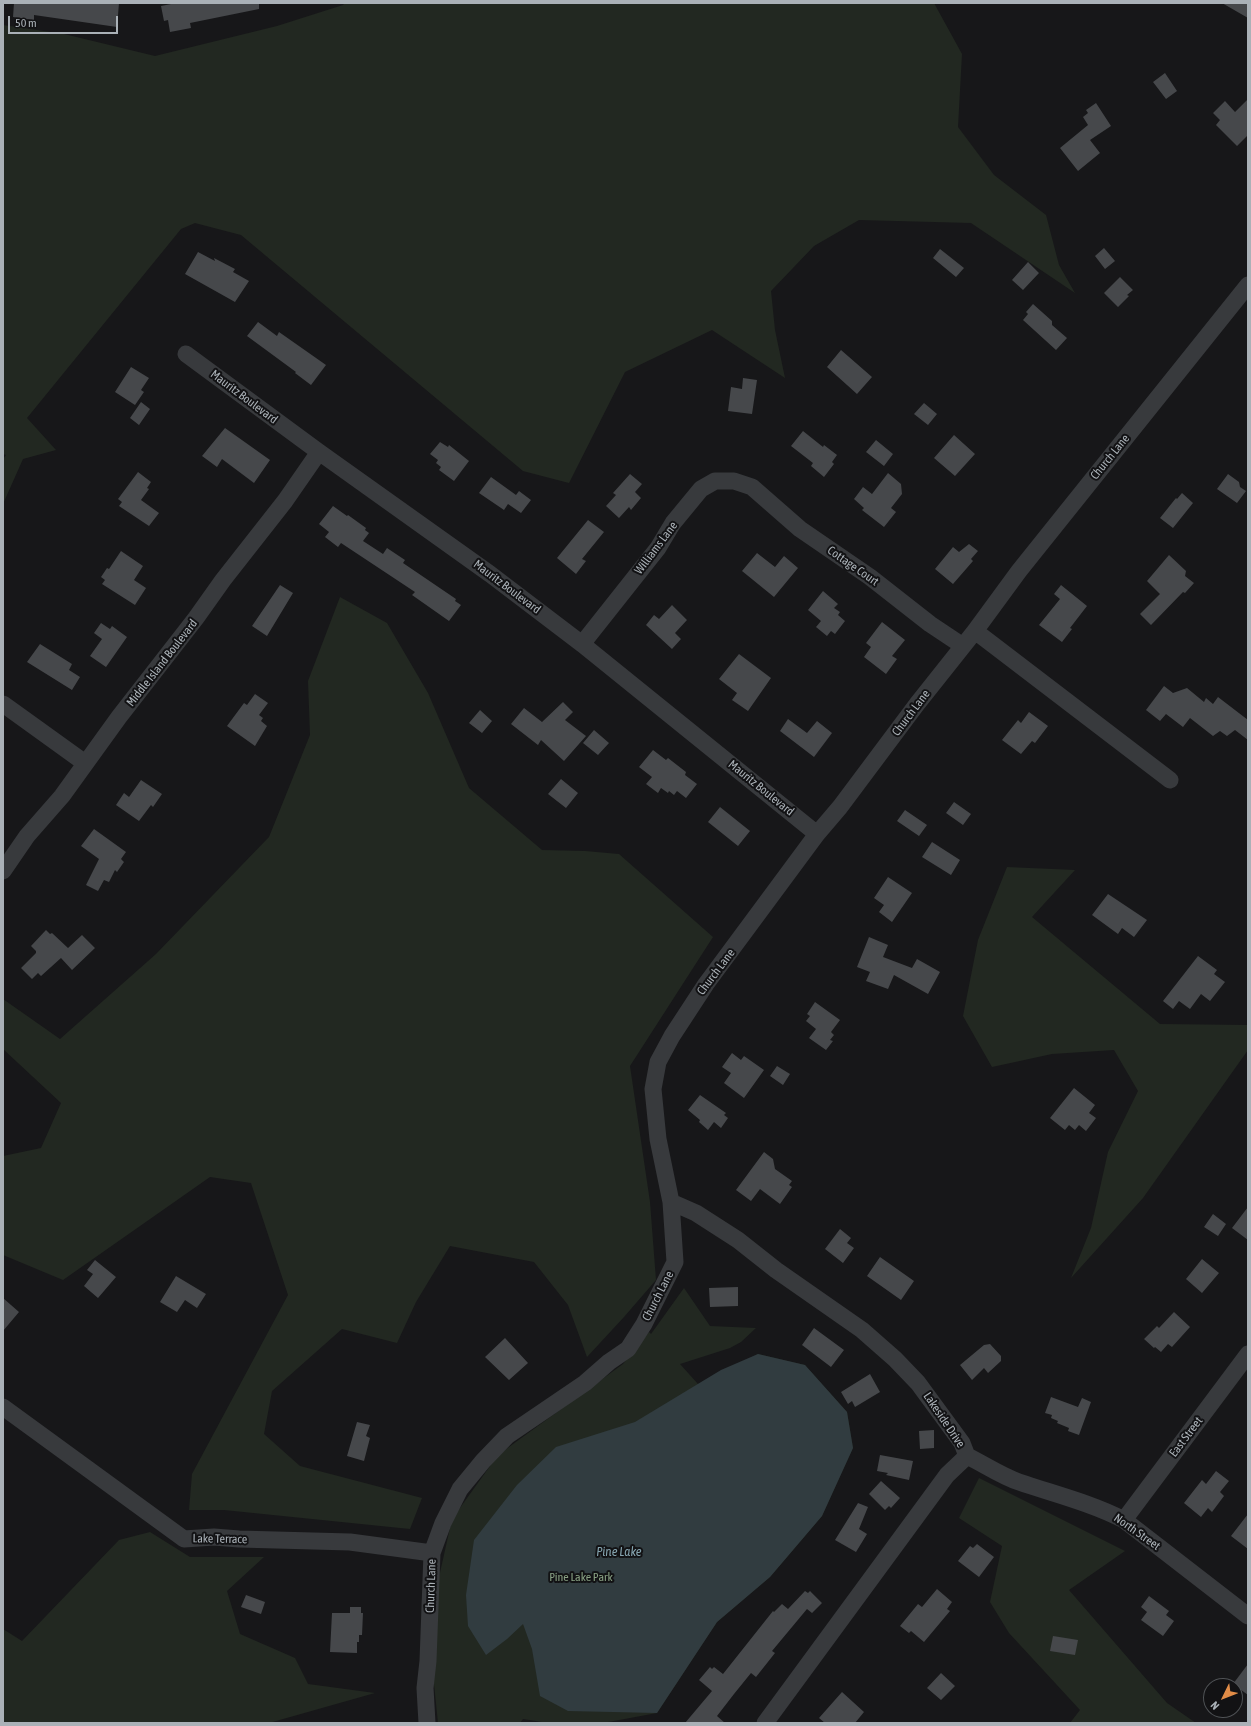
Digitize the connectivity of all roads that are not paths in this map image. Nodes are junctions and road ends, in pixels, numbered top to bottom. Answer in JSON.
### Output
{"nodes":[{"id":1,"x":1248,"y":285,"type":"edge"},
{"id":2,"x":186,"y":354,"type":"dead end"},
{"id":3,"x":319,"y":452,"type":"junction"},
{"id":4,"x":745,"y":484,"type":"joint"},
{"id":5,"x":975,"y":631,"type":"junction"},
{"id":6,"x":582,"y":644,"type":"junction"},
{"id":7,"x":963,"y":646,"type":"junction"},
{"id":8,"x":3,"y":704,"type":"edge"},
{"id":9,"x":85,"y":763,"type":"junction"},
{"id":10,"x":1170,"y":780,"type":"dead end"},
{"id":11,"x":817,"y":834,"type":"junction"},
{"id":12,"x":3,"y":871,"type":"edge"},
{"id":13,"x":671,"y":1202,"type":"junction"},
{"id":14,"x":1248,"y":1354,"type":"edge"},
{"id":15,"x":3,"y":1407,"type":"edge"},
{"id":16,"x":967,"y":1456,"type":"junction"},
{"id":17,"x":1124,"y":1520,"type":"junction"},
{"id":18,"x":432,"y":1553,"type":"junction"},
{"id":19,"x":1248,"y":1616,"type":"edge"},
{"id":20,"x":427,"y":1723,"type":"edge"},
{"id":21,"x":765,"y":1723,"type":"edge"}],
"edges":[{"from":1,"to":5,"type":"street","name":"Church Lane"},
{"from":2,"to":3,"type":"street","name":"Mauritz Boulevard"},
{"from":3,"to":6,"type":"street","name":"Mauritz Boulevard"},
{"from":3,"to":9,"type":"street","name":"Middle Island Boulevard"},
{"from":4,"to":6,"type":"street","name":"Williams Lane"},
{"from":4,"to":7,"type":"street","name":"Cottage Court"},
{"from":5,"to":7,"type":"street","name":"Church Lane"},
{"from":5,"to":10,"type":"street"},
{"from":6,"to":11,"type":"street","name":"Mauritz Boulevard"},
{"from":7,"to":11,"type":"street","name":"Church Lane"},
{"from":8,"to":9,"type":"street"},
{"from":9,"to":12,"type":"street","name":"Middle Island Boulevard"},
{"from":11,"to":13,"type":"street","name":"Church Lane"},
{"from":13,"to":16,"type":"street","name":"Lakeside Drive"},
{"from":13,"to":18,"type":"street","name":"Church Lane"},
{"from":14,"to":17,"type":"street","name":"East Street"},
{"from":15,"to":18,"type":"street","name":"Lake Terrace"},
{"from":16,"to":17,"type":"street","name":"North Street"},
{"from":16,"to":21,"type":"street","name":"Lakeside Drive"},
{"from":17,"to":19,"type":"street","name":"North Street"},
{"from":18,"to":20,"type":"street","name":"Church Lane"}]}
